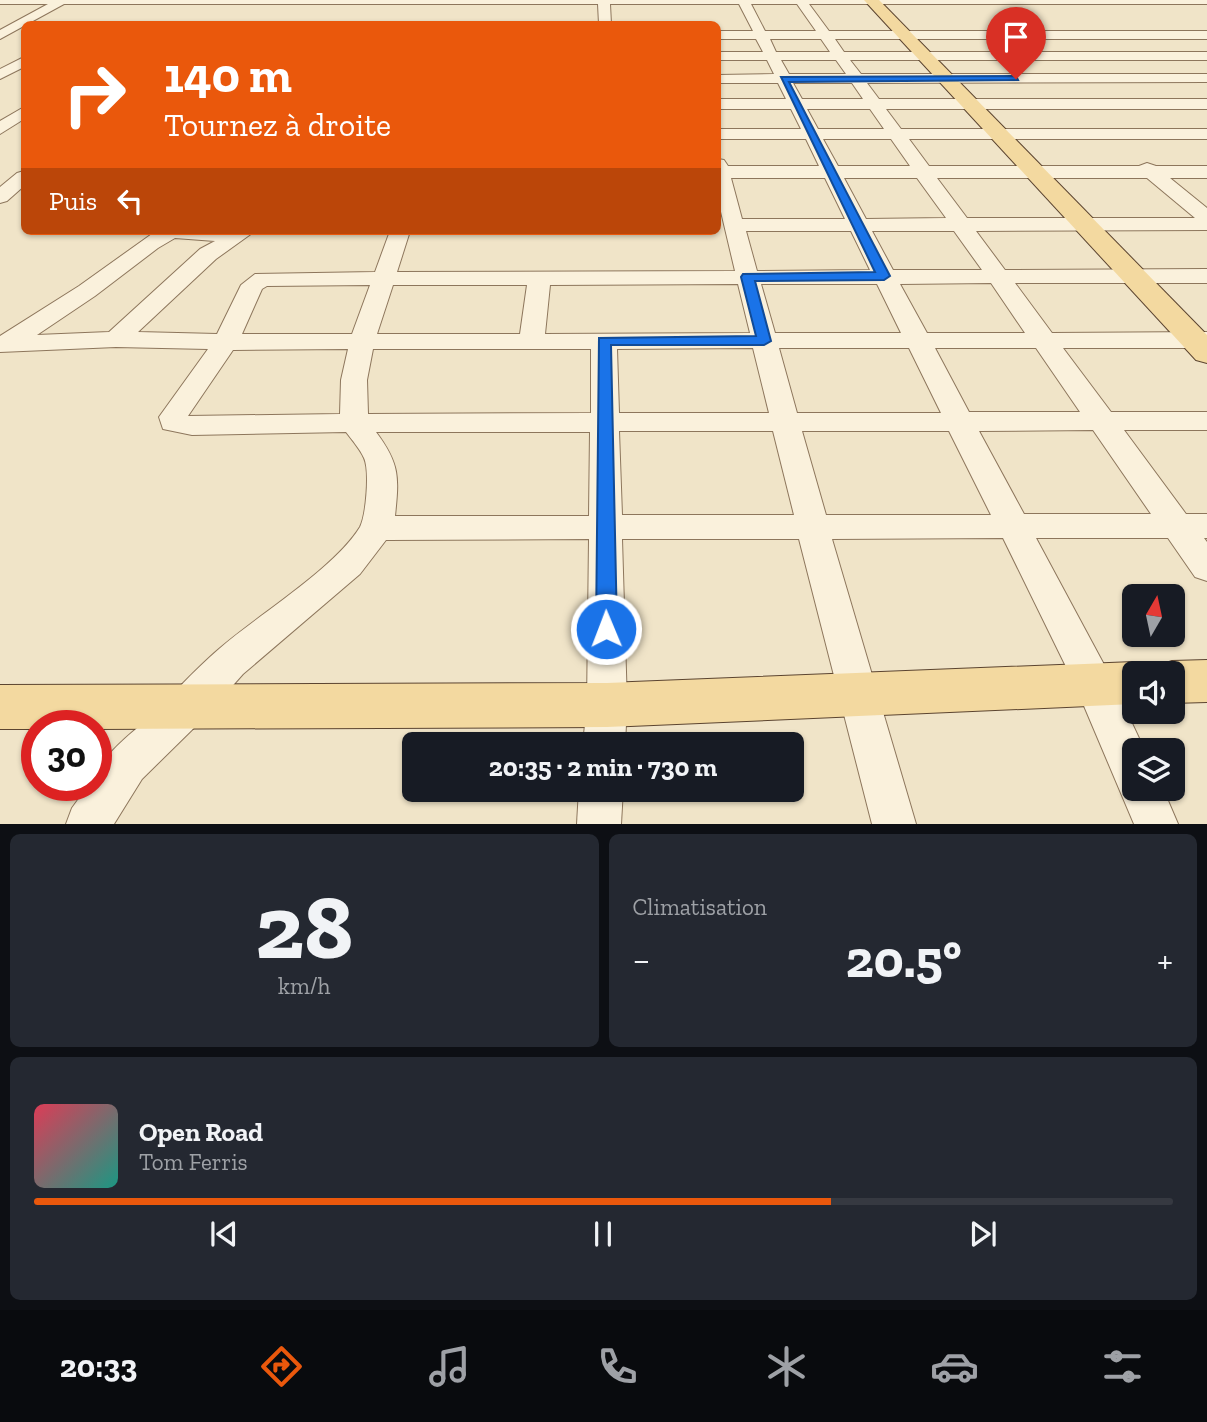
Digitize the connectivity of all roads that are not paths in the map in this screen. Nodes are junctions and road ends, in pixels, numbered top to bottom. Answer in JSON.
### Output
{"nodes":[{"id":1,"x":304,"y":0,"type":"edge"},
{"id":2,"x":604,"y":0,"type":"edge"},
{"id":3,"x":674,"y":0,"type":"edge"},
{"id":4,"x":944,"y":0,"type":"edge"},
{"id":5,"x":1000,"y":0,"type":"edge"},
{"id":6,"x":1071,"y":0,"type":"edge"},
{"id":7,"x":1138,"y":0,"type":"edge"},
{"id":8,"x":1198,"y":0,"type":"edge"},
{"id":9,"x":64,"y":1,"type":"edge"},
{"id":10,"x":124,"y":1,"type":"edge"},
{"id":11,"x":186,"y":1,"type":"edge"},
{"id":12,"x":243,"y":1,"type":"edge"},
{"id":13,"x":365,"y":1,"type":"edge"},
{"id":14,"x":425,"y":1,"type":"edge"},
{"id":15,"x":486,"y":1,"type":"edge"},
{"id":16,"x":558,"y":1,"type":"edge"},
{"id":17,"x":4,"y":2,"type":"edge"},
{"id":18,"x":1207,"y":3,"type":"edge"},
{"id":19,"x":810,"y":14,"type":"edge"},
{"id":20,"x":884,"y":14,"type":"edge"},
{"id":21,"x":0,"y":17,"type":"edge"},
{"id":22,"x":33,"y":17,"type":"junction"},
{"id":23,"x":59,"y":17,"type":"dead end"},
{"id":24,"x":97,"y":17,"type":"dead end"},
{"id":25,"x":162,"y":17,"type":"dead end"},
{"id":26,"x":223,"y":17,"type":"dead end"},
{"id":27,"x":287,"y":17,"type":"dead end"},
{"id":28,"x":352,"y":17,"type":"dead end"},
{"id":29,"x":416,"y":17,"type":"dead end"},
{"id":30,"x":480,"y":17,"type":"dead end"},
{"id":31,"x":555,"y":17,"type":"dead end"},
{"id":32,"x":678,"y":17,"type":"dead end"},
{"id":33,"x":605,"y":19,"type":"edge"},
{"id":34,"x":754,"y":20,"type":"edge"},
{"id":35,"x":26,"y":21,"type":"edge"},
{"id":36,"x":21,"y":24,"type":"edge"},
{"id":37,"x":721,"y":34,"type":"edge"},
{"id":38,"x":0,"y":35,"type":"edge"},
{"id":39,"x":986,"y":35,"type":"junction"},
{"id":40,"x":1048,"y":35,"type":"junction"},
{"id":41,"x":1128,"y":35,"type":"junction"},
{"id":42,"x":1205,"y":35,"type":"edge"},
{"id":43,"x":21,"y":36,"type":"edge"},
{"id":44,"x":721,"y":53,"type":"edge"},
{"id":45,"x":0,"y":56,"type":"edge"},
{"id":46,"x":840,"y":56,"type":"junction"},
{"id":47,"x":924,"y":56,"type":"junction"},
{"id":48,"x":1011,"y":56,"type":"junction"},
{"id":49,"x":1078,"y":56,"type":"junction"},
{"id":50,"x":1163,"y":56,"type":"junction"},
{"id":51,"x":1207,"y":56,"type":"edge"},
{"id":52,"x":21,"y":58,"type":"edge"},
{"id":53,"x":21,"y":60,"type":"edge"},
{"id":54,"x":0,"y":78,"type":"edge"},
{"id":55,"x":721,"y":79,"type":"edge"},
{"id":56,"x":783,"y":79,"type":"junction"},
{"id":57,"x":856,"y":79,"type":"junction"},
{"id":58,"x":946,"y":79,"type":"junction"},
{"id":59,"x":1039,"y":79,"type":"junction"},
{"id":60,"x":1110,"y":79,"type":"junction"},
{"id":61,"x":21,"y":80,"type":"edge"},
{"id":62,"x":1205,"y":80,"type":"edge"},
{"id":63,"x":721,"y":104,"type":"edge"},
{"id":64,"x":796,"y":104,"type":"junction"},
{"id":65,"x":874,"y":104,"type":"junction"},
{"id":66,"x":970,"y":104,"type":"junction"},
{"id":67,"x":1069,"y":104,"type":"junction"},
{"id":68,"x":1145,"y":104,"type":"junction"},
{"id":69,"x":1207,"y":104,"type":"edge"},
{"id":70,"x":0,"y":105,"type":"edge"},
{"id":71,"x":21,"y":105,"type":"edge"},
{"id":72,"x":21,"y":114,"type":"edge"},
{"id":73,"x":0,"y":129,"type":"edge"},
{"id":74,"x":721,"y":134,"type":"edge"},
{"id":75,"x":811,"y":134,"type":"junction"},
{"id":76,"x":896,"y":134,"type":"junction"},
{"id":77,"x":999,"y":134,"type":"junction"},
{"id":78,"x":1105,"y":134,"type":"junction"},
{"id":79,"x":1187,"y":134,"type":"junction"},
{"id":80,"x":1207,"y":134,"type":"edge"},
{"id":81,"x":0,"y":135,"type":"edge"},
{"id":82,"x":21,"y":135,"type":"edge"},
{"id":83,"x":1207,"y":148,"type":"edge"},
{"id":84,"x":721,"y":168,"type":"edge"},
{"id":85,"x":831,"y":172,"type":"junction"},
{"id":86,"x":923,"y":172,"type":"junction"},
{"id":87,"x":1035,"y":172,"type":"junction"},
{"id":88,"x":1151,"y":172,"type":"junction"},
{"id":89,"x":1207,"y":172,"type":"edge"},
{"id":90,"x":721,"y":176,"type":"edge"},
{"id":91,"x":21,"y":180,"type":"edge"},
{"id":92,"x":0,"y":197,"type":"edge"},
{"id":93,"x":1207,"y":218,"type":"edge"},
{"id":94,"x":960,"y":224,"type":"junction"},
{"id":95,"x":1085,"y":224,"type":"junction"},
{"id":96,"x":1207,"y":224,"type":"edge"},
{"id":97,"x":733,"y":225,"type":"junction"},
{"id":98,"x":858,"y":225,"type":"junction"},
{"id":99,"x":165,"y":235,"type":"edge"},
{"id":100,"x":238,"y":235,"type":"edge"},
{"id":101,"x":398,"y":235,"type":"edge"},
{"id":102,"x":884,"y":276,"type":"junction"},
{"id":103,"x":997,"y":276,"type":"junction"},
{"id":104,"x":1134,"y":276,"type":"junction"},
{"id":105,"x":1207,"y":276,"type":"edge"},
{"id":106,"x":382,"y":277,"type":"junction"},
{"id":107,"x":539,"y":277,"type":"junction"},
{"id":108,"x":747,"y":277,"type":"junction"},
{"id":109,"x":116,"y":339,"type":"junction"},
{"id":110,"x":1043,"y":340,"type":"junction"},
{"id":111,"x":362,"y":341,"type":"junction"},
{"id":112,"x":532,"y":341,"type":"junction"},
{"id":113,"x":604,"y":341,"type":"junction"},
{"id":114,"x":764,"y":341,"type":"junction"},
{"id":115,"x":916,"y":341,"type":"junction"},
{"id":116,"x":226,"y":342,"type":"junction"},
{"id":117,"x":1203,"y":344,"type":"edge"},
{"id":118,"x":2,"y":345,"type":"edge"},
{"id":119,"x":1207,"y":421,"type":"edge"},
{"id":120,"x":604,"y":422,"type":"junction"},
{"id":121,"x":786,"y":422,"type":"junction"},
{"id":122,"x":958,"y":422,"type":"junction"},
{"id":123,"x":1101,"y":422,"type":"junction"},
{"id":124,"x":354,"y":423,"type":"junction"},
{"id":125,"x":1191,"y":526,"type":"edge"},
{"id":126,"x":605,"y":527,"type":"junction"},
{"id":127,"x":814,"y":527,"type":"junction"},
{"id":128,"x":1011,"y":527,"type":"junction"},
{"id":129,"x":377,"y":528,"type":"junction"},
{"id":130,"x":1207,"y":568,"type":"edge"},
{"id":131,"x":1207,"y":681,"type":"edge"},
{"id":132,"x":1185,"y":682,"type":"edge"},
{"id":133,"x":1114,"y":684,"type":"edge"},
{"id":134,"x":857,"y":696,"type":"junction"},
{"id":135,"x":189,"y":706,"type":"junction"},
{"id":136,"x":0,"y":707,"type":"edge"},
{"id":137,"x":606,"y":725,"type":"edge"},
{"id":138,"x":1126,"y":738,"type":"edge"},
{"id":139,"x":1146,"y":801,"type":"edge"},
{"id":140,"x":600,"y":802,"type":"edge"},
{"id":141,"x":88,"y":824,"type":"edge"},
{"id":142,"x":599,"y":824,"type":"edge"},
{"id":143,"x":894,"y":824,"type":"edge"},
{"id":144,"x":1156,"y":824,"type":"edge"}],
"edges":[{"from":1,"to":12,"type":"street"},
{"from":1,"to":13,"type":"street"},
{"from":1,"to":27,"type":"street"},
{"from":2,"to":3,"type":"street"},
{"from":2,"to":16,"type":"street"},
{"from":2,"to":33,"type":"street"},
{"from":3,"to":32,"type":"street"},
{"from":3,"to":34,"type":"street"},
{"from":4,"to":5,"type":"street"},
{"from":4,"to":20,"type":"street"},
{"from":4,"to":39,"type":"street"},
{"from":5,"to":6,"type":"street"},
{"from":5,"to":40,"type":"street"},
{"from":6,"to":7,"type":"street"},
{"from":6,"to":41,"type":"street"},
{"from":7,"to":8,"type":"street"},
{"from":7,"to":42,"type":"street"},
{"from":8,"to":18,"type":"street"},
{"from":9,"to":10,"type":"street"},
{"from":9,"to":17,"type":"street"},
{"from":9,"to":22,"type":"street"},
{"from":10,"to":11,"type":"street"},
{"from":10,"to":24,"type":"street"},
{"from":11,"to":12,"type":"street"},
{"from":11,"to":25,"type":"street"},
{"from":12,"to":26,"type":"street"},
{"from":13,"to":14,"type":"street"},
{"from":13,"to":28,"type":"street"},
{"from":14,"to":15,"type":"street"},
{"from":14,"to":29,"type":"street"},
{"from":15,"to":16,"type":"street"},
{"from":15,"to":30,"type":"street"},
{"from":16,"to":31,"type":"street"},
{"from":19,"to":20,"type":"street"},
{"from":19,"to":20,"type":"street"},
{"from":19,"to":34,"type":"street"},
{"from":19,"to":34,"type":"street"},
{"from":19,"to":46,"type":"street"},
{"from":20,"to":39,"type":"street"},
{"from":20,"to":47,"type":"main road"},
{"from":21,"to":22,"type":"street"},
{"from":22,"to":23,"type":"street"},
{"from":22,"to":35,"type":"street"},
{"from":34,"to":37,"type":"street"},
{"from":34,"to":44,"type":"street"},
{"from":34,"to":46,"type":"street"},
{"from":34,"to":56,"type":"street"},
{"from":36,"to":38,"type":"street"},
{"from":38,"to":43,"type":"street"},
{"from":39,"to":40,"type":"street"},
{"from":39,"to":48,"type":"street"},
{"from":40,"to":41,"type":"street"},
{"from":40,"to":49,"type":"street"},
{"from":41,"to":42,"type":"street"},
{"from":41,"to":50,"type":"street"},
{"from":45,"to":52,"type":"street"},
{"from":46,"to":47,"type":"street"},
{"from":46,"to":57,"type":"street"},
{"from":47,"to":48,"type":"street"},
{"from":47,"to":58,"type":"main road"},
{"from":48,"to":49,"type":"street"},
{"from":48,"to":59,"type":"street"},
{"from":49,"to":50,"type":"street"},
{"from":49,"to":60,"type":"street"},
{"from":50,"to":51,"type":"street"},
{"from":50,"to":62,"type":"street"},
{"from":53,"to":54,"type":"street"},
{"from":54,"to":61,"type":"street"},
{"from":55,"to":56,"type":"street"},
{"from":56,"to":57,"type":"street"},
{"from":56,"to":64,"type":"street"},
{"from":57,"to":58,"type":"street"},
{"from":57,"to":65,"type":"street"},
{"from":58,"to":59,"type":"street"},
{"from":58,"to":66,"type":"main road"},
{"from":59,"to":60,"type":"street"},
{"from":59,"to":67,"type":"street"},
{"from":60,"to":62,"type":"street"},
{"from":60,"to":68,"type":"street"},
{"from":63,"to":64,"type":"street"},
{"from":64,"to":65,"type":"street"},
{"from":64,"to":75,"type":"street"},
{"from":65,"to":66,"type":"street"},
{"from":65,"to":76,"type":"street"},
{"from":66,"to":67,"type":"street"},
{"from":66,"to":77,"type":"main road"},
{"from":67,"to":68,"type":"street"},
{"from":67,"to":78,"type":"street"},
{"from":68,"to":69,"type":"street"},
{"from":68,"to":79,"type":"street"},
{"from":70,"to":71,"type":"street"},
{"from":72,"to":73,"type":"street"},
{"from":74,"to":75,"type":"street"},
{"from":75,"to":76,"type":"street"},
{"from":75,"to":85,"type":"street"},
{"from":76,"to":77,"type":"street"},
{"from":76,"to":86,"type":"street"},
{"from":77,"to":78,"type":"street"},
{"from":77,"to":87,"type":"main road"},
{"from":78,"to":79,"type":"street"},
{"from":78,"to":88,"type":"street"},
{"from":79,"to":80,"type":"street"},
{"from":79,"to":83,"type":"street"},
{"from":81,"to":82,"type":"street"},
{"from":84,"to":85,"type":"street"},
{"from":85,"to":86,"type":"street"},
{"from":85,"to":98,"type":"street"},
{"from":86,"to":87,"type":"street"},
{"from":86,"to":94,"type":"street"},
{"from":87,"to":88,"type":"street"},
{"from":87,"to":95,"type":"main road"},
{"from":88,"to":89,"type":"street"},
{"from":88,"to":93,"type":"street"},
{"from":90,"to":97,"type":"street"},
{"from":91,"to":92,"type":"street"},
{"from":94,"to":95,"type":"street"},
{"from":94,"to":98,"type":"street"},
{"from":94,"to":103,"type":"street"},
{"from":95,"to":96,"type":"street"},
{"from":95,"to":104,"type":"main road"},
{"from":97,"to":98,"type":"street"},
{"from":97,"to":108,"type":"street"},
{"from":98,"to":102,"type":"street"},
{"from":99,"to":118,"type":"street"},
{"from":100,"to":109,"type":"street"},
{"from":101,"to":106,"type":"street"},
{"from":102,"to":103,"type":"street"},
{"from":102,"to":108,"type":"street"},
{"from":102,"to":115,"type":"street"},
{"from":103,"to":104,"type":"street"},
{"from":103,"to":110,"type":"street"},
{"from":104,"to":105,"type":"street"},
{"from":104,"to":117,"type":"main road"},
{"from":106,"to":107,"type":"street"},
{"from":106,"to":111,"type":"street"},
{"from":106,"to":116,"type":"street"},
{"from":107,"to":108,"type":"street"},
{"from":107,"to":112,"type":"street"},
{"from":108,"to":114,"type":"street"},
{"from":109,"to":116,"type":"street"},
{"from":109,"to":118,"type":"street"},
{"from":110,"to":115,"type":"street"},
{"from":110,"to":117,"type":"street"},
{"from":110,"to":123,"type":"street"},
{"from":111,"to":112,"type":"street"},
{"from":111,"to":116,"type":"street"},
{"from":111,"to":124,"type":"street"},
{"from":112,"to":113,"type":"street"},
{"from":113,"to":114,"type":"street"},
{"from":113,"to":120,"type":"street"},
{"from":114,"to":115,"type":"street"},
{"from":114,"to":121,"type":"street"},
{"from":115,"to":122,"type":"street"},
{"from":116,"to":124,"type":"street"},
{"from":119,"to":123,"type":"street"},
{"from":120,"to":121,"type":"street"},
{"from":120,"to":124,"type":"street"},
{"from":120,"to":126,"type":"street"},
{"from":121,"to":122,"type":"street"},
{"from":121,"to":127,"type":"street"},
{"from":122,"to":123,"type":"street"},
{"from":122,"to":128,"type":"street"},
{"from":123,"to":125,"type":"street"},
{"from":124,"to":129,"type":"street"},
{"from":125,"to":128,"type":"street"},
{"from":125,"to":130,"type":"street"},
{"from":126,"to":127,"type":"street"},
{"from":126,"to":129,"type":"street"},
{"from":126,"to":137,"type":"street"},
{"from":127,"to":128,"type":"street"},
{"from":127,"to":134,"type":"street"},
{"from":128,"to":133,"type":"street"},
{"from":129,"to":135,"type":"street"},
{"from":131,"to":132,"type":"main road"},
{"from":133,"to":134,"type":"main road"},
{"from":133,"to":138,"type":"street"},
{"from":134,"to":137,"type":"main road"},
{"from":134,"to":143,"type":"street"},
{"from":135,"to":136,"type":"main road"},
{"from":135,"to":137,"type":"main road"},
{"from":135,"to":141,"type":"street"},
{"from":139,"to":144,"type":"street"},
{"from":140,"to":142,"type":"street"}]}
